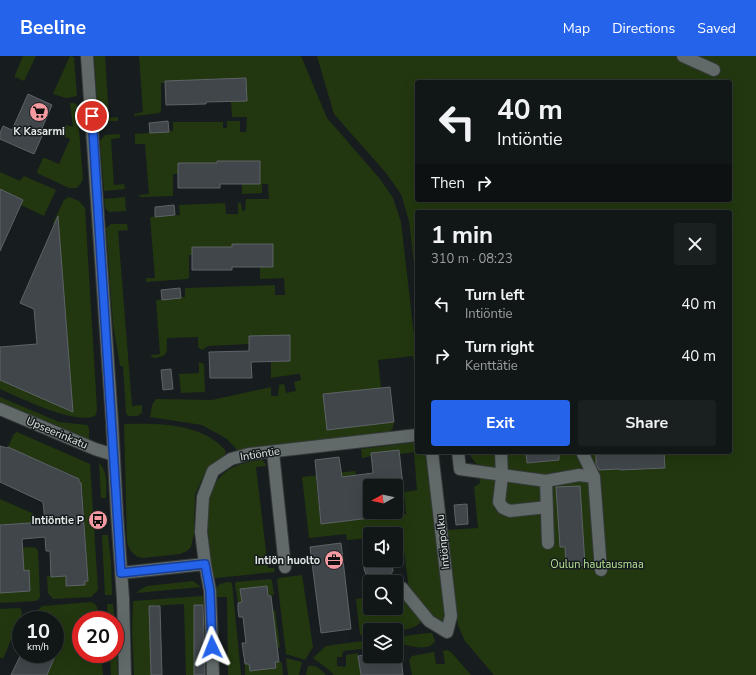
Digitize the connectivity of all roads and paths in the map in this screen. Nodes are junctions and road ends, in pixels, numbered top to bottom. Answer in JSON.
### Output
{"nodes":[{"id":1,"x":87,"y":56,"type":"edge"},
{"id":2,"x":683,"y":56,"type":"edge"},
{"id":3,"x":714,"y":70,"type":"dead end"},
{"id":4,"x":0,"y":409,"type":"edge"},
{"id":5,"x":415,"y":435,"type":"edge"},
{"id":6,"x":273,"y":452,"type":"junction"},
{"id":7,"x":432,"y":454,"type":"edge"},
{"id":8,"x":458,"y":454,"type":"edge"},
{"id":9,"x":501,"y":454,"type":"edge"},
{"id":10,"x":583,"y":454,"type":"edge"},
{"id":11,"x":114,"y":455,"type":"junction"},
{"id":12,"x":502,"y":476,"type":"junction"},
{"id":13,"x":594,"y":477,"type":"junction"},
{"id":14,"x":546,"y":482,"type":"junction"},
{"id":15,"x":547,"y":507,"type":"junction"},
{"id":16,"x":548,"y":543,"type":"dead end"},
{"id":17,"x":205,"y":564,"type":"junction"},
{"id":18,"x":285,"y":567,"type":"dead end"},
{"id":19,"x":601,"y":570,"type":"dead end"},
{"id":20,"x":121,"y":573,"type":"junction"},
{"id":21,"x":403,"y":589,"type":"edge"},
{"id":22,"x":125,"y":675,"type":"edge"},
{"id":23,"x":213,"y":675,"type":"edge"}],
"edges":[{"from":1,"to":11,"type":"street"},
{"from":2,"to":3,"type":"street"},
{"from":4,"to":11,"type":"street","name":"Upseerinkatu"},
{"from":5,"to":6,"type":"street","name":"Intiöntie"},
{"from":6,"to":17,"type":"street","name":"Intiöntie"},
{"from":6,"to":18,"type":"street"},
{"from":7,"to":21,"type":"street","name":"Intiönpolku"},
{"from":8,"to":12,"type":"street"},
{"from":9,"to":12,"type":"street"},
{"from":10,"to":13,"type":"street"},
{"from":11,"to":20,"type":"street"},
{"from":12,"to":14,"type":"street"},
{"from":12,"to":15,"type":"street"},
{"from":13,"to":14,"type":"street"},
{"from":13,"to":19,"type":"street"},
{"from":14,"to":15,"type":"street"},
{"from":15,"to":16,"type":"street"},
{"from":17,"to":20,"type":"street"},
{"from":17,"to":23,"type":"street","name":"Intiöntie"},
{"from":20,"to":22,"type":"street"}]}
